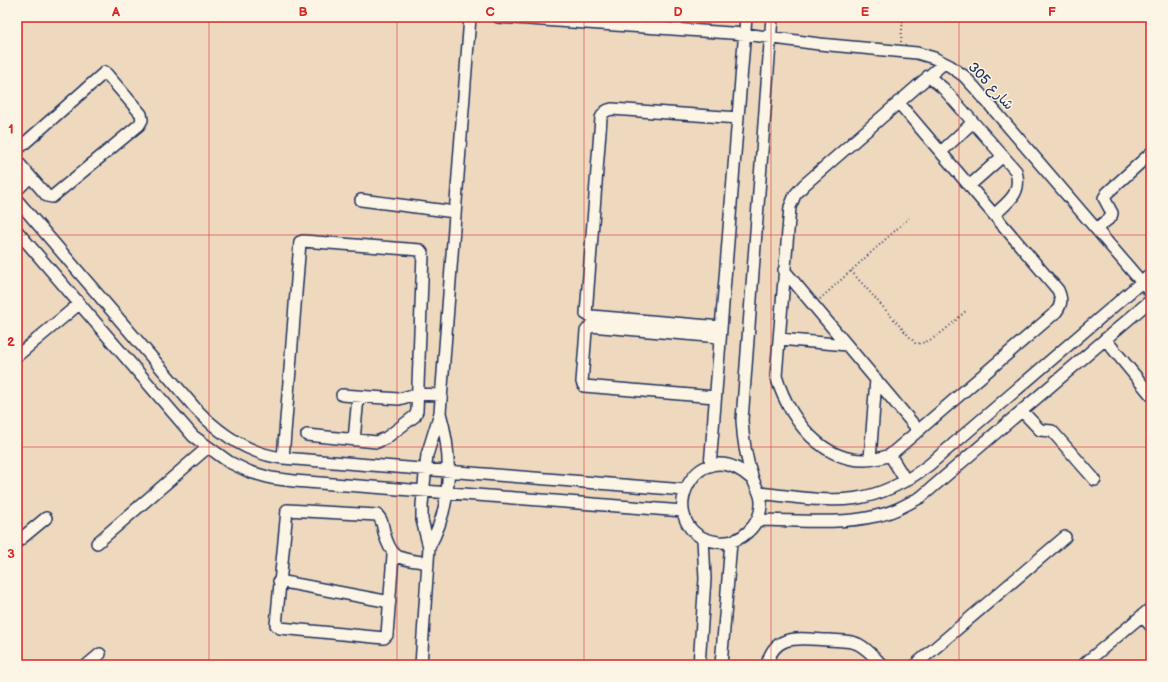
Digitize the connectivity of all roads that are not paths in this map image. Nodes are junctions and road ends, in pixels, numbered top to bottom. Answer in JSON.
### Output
{"nodes":[{"id":1,"x":470,"y":17,"type":"edge"},
{"id":2,"x":498,"y":17,"type":"edge"},
{"id":3,"x":746,"y":17,"type":"edge"},
{"id":4,"x":772,"y":17,"type":"edge"},
{"id":5,"x":745,"y":34,"type":"junction"},
{"id":6,"x":770,"y":37,"type":"junction"},
{"id":7,"x":944,"y":63,"type":"junction"},
{"id":8,"x":928,"y":76,"type":"junction"},
{"id":9,"x":898,"y":102,"type":"junction"},
{"id":10,"x":738,"y":118,"type":"junction"},
{"id":11,"x":973,"y":122,"type":"junction"},
{"id":12,"x":17,"y":150,"type":"edge"},
{"id":13,"x":941,"y":152,"type":"junction"},
{"id":14,"x":1151,"y":152,"type":"edge"},
{"id":15,"x":1003,"y":156,"type":"junction"},
{"id":16,"x":17,"y":161,"type":"edge"},
{"id":17,"x":30,"y":177,"type":"junction"},
{"id":18,"x":969,"y":186,"type":"junction"},
{"id":19,"x":17,"y":190,"type":"edge"},
{"id":20,"x":17,"y":200,"type":"edge"},
{"id":21,"x":361,"y":200,"type":"dead end"},
{"id":22,"x":455,"y":212,"type":"junction"},
{"id":23,"x":994,"y":215,"type":"junction"},
{"id":24,"x":1096,"y":229,"type":"junction"},
{"id":25,"x":17,"y":232,"type":"edge"},
{"id":26,"x":784,"y":270,"type":"junction"},
{"id":27,"x":1151,"y":274,"type":"edge"},
{"id":28,"x":1142,"y":282,"type":"junction"},
{"id":29,"x":1151,"y":293,"type":"edge"},
{"id":30,"x":1151,"y":300,"type":"edge"},
{"id":31,"x":79,"y":304,"type":"junction"},
{"id":32,"x":720,"y":332,"type":"junction"},
{"id":33,"x":779,"y":339,"type":"junction"},
{"id":34,"x":1105,"y":339,"type":"junction"},
{"id":35,"x":847,"y":345,"type":"junction"},
{"id":36,"x":17,"y":356,"type":"edge"},
{"id":37,"x":876,"y":379,"type":"junction"},
{"id":38,"x":417,"y":394,"type":"junction"},
{"id":39,"x":441,"y":395,"type":"junction"},
{"id":40,"x":1151,"y":395,"type":"edge"},
{"id":41,"x":342,"y":396,"type":"dead end"},
{"id":42,"x":358,"y":396,"type":"junction"},
{"id":43,"x":715,"y":397,"type":"junction"},
{"id":44,"x":1022,"y":411,"type":"junction"},
{"id":45,"x":440,"y":413,"type":"junction"},
{"id":46,"x":919,"y":431,"type":"junction"},
{"id":47,"x":307,"y":435,"type":"dead end"},
{"id":48,"x":354,"y":440,"type":"junction"},
{"id":49,"x":207,"y":448,"type":"junction"},
{"id":50,"x":890,"y":456,"type":"junction"},
{"id":51,"x":283,"y":458,"type":"junction"},
{"id":52,"x":870,"y":459,"type":"junction"},
{"id":53,"x":710,"y":466,"type":"junction"},
{"id":54,"x":425,"y":470,"type":"junction"},
{"id":55,"x":449,"y":471,"type":"junction"},
{"id":56,"x":752,"y":479,"type":"junction"},
{"id":57,"x":1095,"y":480,"type":"dead end"},
{"id":58,"x":906,"y":481,"type":"junction"},
{"id":59,"x":685,"y":490,"type":"junction"},
{"id":60,"x":424,"y":491,"type":"junction"},
{"id":61,"x":760,"y":493,"type":"junction"},
{"id":62,"x":447,"y":494,"type":"junction"},
{"id":63,"x":683,"y":511,"type":"junction"},
{"id":64,"x":46,"y":518,"type":"dead end"},
{"id":65,"x":758,"y":520,"type":"junction"},
{"id":66,"x":1065,"y":537,"type":"dead end"},
{"id":67,"x":703,"y":538,"type":"junction"},
{"id":68,"x":17,"y":542,"type":"edge"},
{"id":69,"x":731,"y":542,"type":"junction"},
{"id":70,"x":97,"y":543,"type":"dead end"},
{"id":71,"x":429,"y":548,"type":"junction"},
{"id":72,"x":394,"y":555,"type":"junction"},
{"id":73,"x":428,"y":563,"type":"junction"},
{"id":74,"x":279,"y":581,"type":"junction"},
{"id":75,"x":390,"y":602,"type":"junction"},
{"id":76,"x":1151,"y":608,"type":"edge"},
{"id":77,"x":1142,"y":616,"type":"junction"},
{"id":78,"x":1151,"y":626,"type":"edge"},
{"id":79,"x":100,"y":654,"type":"dead end"},
{"id":80,"x":88,"y":665,"type":"edge"},
{"id":81,"x":421,"y":665,"type":"edge"},
{"id":82,"x":699,"y":665,"type":"edge"},
{"id":83,"x":721,"y":665,"type":"edge"},
{"id":84,"x":767,"y":665,"type":"edge"},
{"id":85,"x":882,"y":665,"type":"edge"},
{"id":86,"x":916,"y":665,"type":"edge"},
{"id":87,"x":1083,"y":665,"type":"edge"}],
"edges":[{"from":1,"to":22,"type":"lane"},
{"from":2,"to":5,"type":"lane","name":"شارع 305"},
{"from":3,"to":5,"type":"lane"},
{"from":4,"to":6,"type":"lane"},
{"from":5,"to":6,"type":"lane","name":"شارع 305"},
{"from":5,"to":10,"type":"lane"},
{"from":6,"to":7,"type":"lane","name":"شارع 305"},
{"from":6,"to":56,"type":"lane"},
{"from":7,"to":8,"type":"lane"},
{"from":7,"to":24,"type":"lane","name":"شارع 305"},
{"from":8,"to":9,"type":"lane"},
{"from":8,"to":11,"type":"lane"},
{"from":9,"to":13,"type":"lane"},
{"from":9,"to":26,"type":"lane"},
{"from":10,"to":32,"type":"lane"},
{"from":10,"to":32,"type":"lane"},
{"from":11,"to":13,"type":"lane"},
{"from":11,"to":15,"type":"lane"},
{"from":12,"to":17,"type":"lane"},
{"from":13,"to":18,"type":"lane"},
{"from":14,"to":24,"type":"lane"},
{"from":15,"to":18,"type":"lane"},
{"from":15,"to":23,"type":"lane"},
{"from":16,"to":17,"type":"lane"},
{"from":17,"to":19,"type":"lane"},
{"from":18,"to":23,"type":"lane"},
{"from":20,"to":51,"type":"lane"},
{"from":21,"to":22,"type":"lane"},
{"from":22,"to":39,"type":"lane"},
{"from":23,"to":46,"type":"lane"},
{"from":24,"to":28,"type":"lane","name":"شارع 305"},
{"from":25,"to":31,"type":"lane"},
{"from":26,"to":33,"type":"lane"},
{"from":26,"to":35,"type":"lane"},
{"from":27,"to":28,"type":"lane"},
{"from":28,"to":29,"type":"lane","name":"شارع 305"},
{"from":28,"to":58,"type":"lane"},
{"from":30,"to":34,"type":"lane"},
{"from":31,"to":36,"type":"lane"},
{"from":31,"to":49,"type":"lane"},
{"from":32,"to":43,"type":"lane"},
{"from":32,"to":43,"type":"lane"},
{"from":33,"to":35,"type":"lane"},
{"from":33,"to":52,"type":"lane"},
{"from":34,"to":40,"type":"lane"},
{"from":34,"to":44,"type":"lane"},
{"from":35,"to":37,"type":"lane"},
{"from":37,"to":46,"type":"lane"},
{"from":37,"to":52,"type":"lane"},
{"from":38,"to":39,"type":"lane"},
{"from":38,"to":42,"type":"lane"},
{"from":38,"to":48,"type":"lane"},
{"from":38,"to":51,"type":"lane"},
{"from":39,"to":45,"type":"lane"},
{"from":41,"to":42,"type":"lane"},
{"from":42,"to":48,"type":"lane"},
{"from":43,"to":53,"type":"lane"},
{"from":44,"to":57,"type":"lane"},
{"from":44,"to":65,"type":"lane"},
{"from":45,"to":54,"type":"lane"},
{"from":45,"to":55,"type":"lane"},
{"from":46,"to":50,"type":"lane"},
{"from":47,"to":48,"type":"lane"},
{"from":49,"to":60,"type":"lane"},
{"from":49,"to":70,"type":"lane"},
{"from":50,"to":52,"type":"lane"},
{"from":50,"to":58,"type":"lane"},
{"from":51,"to":54,"type":"lane"},
{"from":53,"to":56,"type":"lane"},
{"from":53,"to":59,"type":"lane"},
{"from":54,"to":55,"type":"lane"},
{"from":54,"to":60,"type":"lane"},
{"from":55,"to":59,"type":"lane"},
{"from":55,"to":62,"type":"lane"},
{"from":56,"to":61,"type":"lane"},
{"from":58,"to":61,"type":"lane"},
{"from":59,"to":63,"type":"lane"},
{"from":60,"to":62,"type":"lane"},
{"from":60,"to":71,"type":"lane"},
{"from":61,"to":65,"type":"lane"},
{"from":62,"to":63,"type":"lane"},
{"from":62,"to":71,"type":"lane"},
{"from":63,"to":67,"type":"lane"},
{"from":64,"to":68,"type":"lane"},
{"from":65,"to":69,"type":"lane"},
{"from":66,"to":86,"type":"lane"},
{"from":67,"to":69,"type":"lane"},
{"from":67,"to":82,"type":"lane"},
{"from":69,"to":83,"type":"lane"},
{"from":71,"to":73,"type":"lane"},
{"from":72,"to":73,"type":"lane"},
{"from":72,"to":74,"type":"lane"},
{"from":72,"to":75,"type":"lane"},
{"from":73,"to":81,"type":"lane"},
{"from":74,"to":75,"type":"lane"},
{"from":74,"to":75,"type":"lane"},
{"from":76,"to":77,"type":"lane"},
{"from":77,"to":78,"type":"lane"},
{"from":77,"to":87,"type":"lane"},
{"from":79,"to":80,"type":"lane"},
{"from":84,"to":85,"type":"lane"}]}
